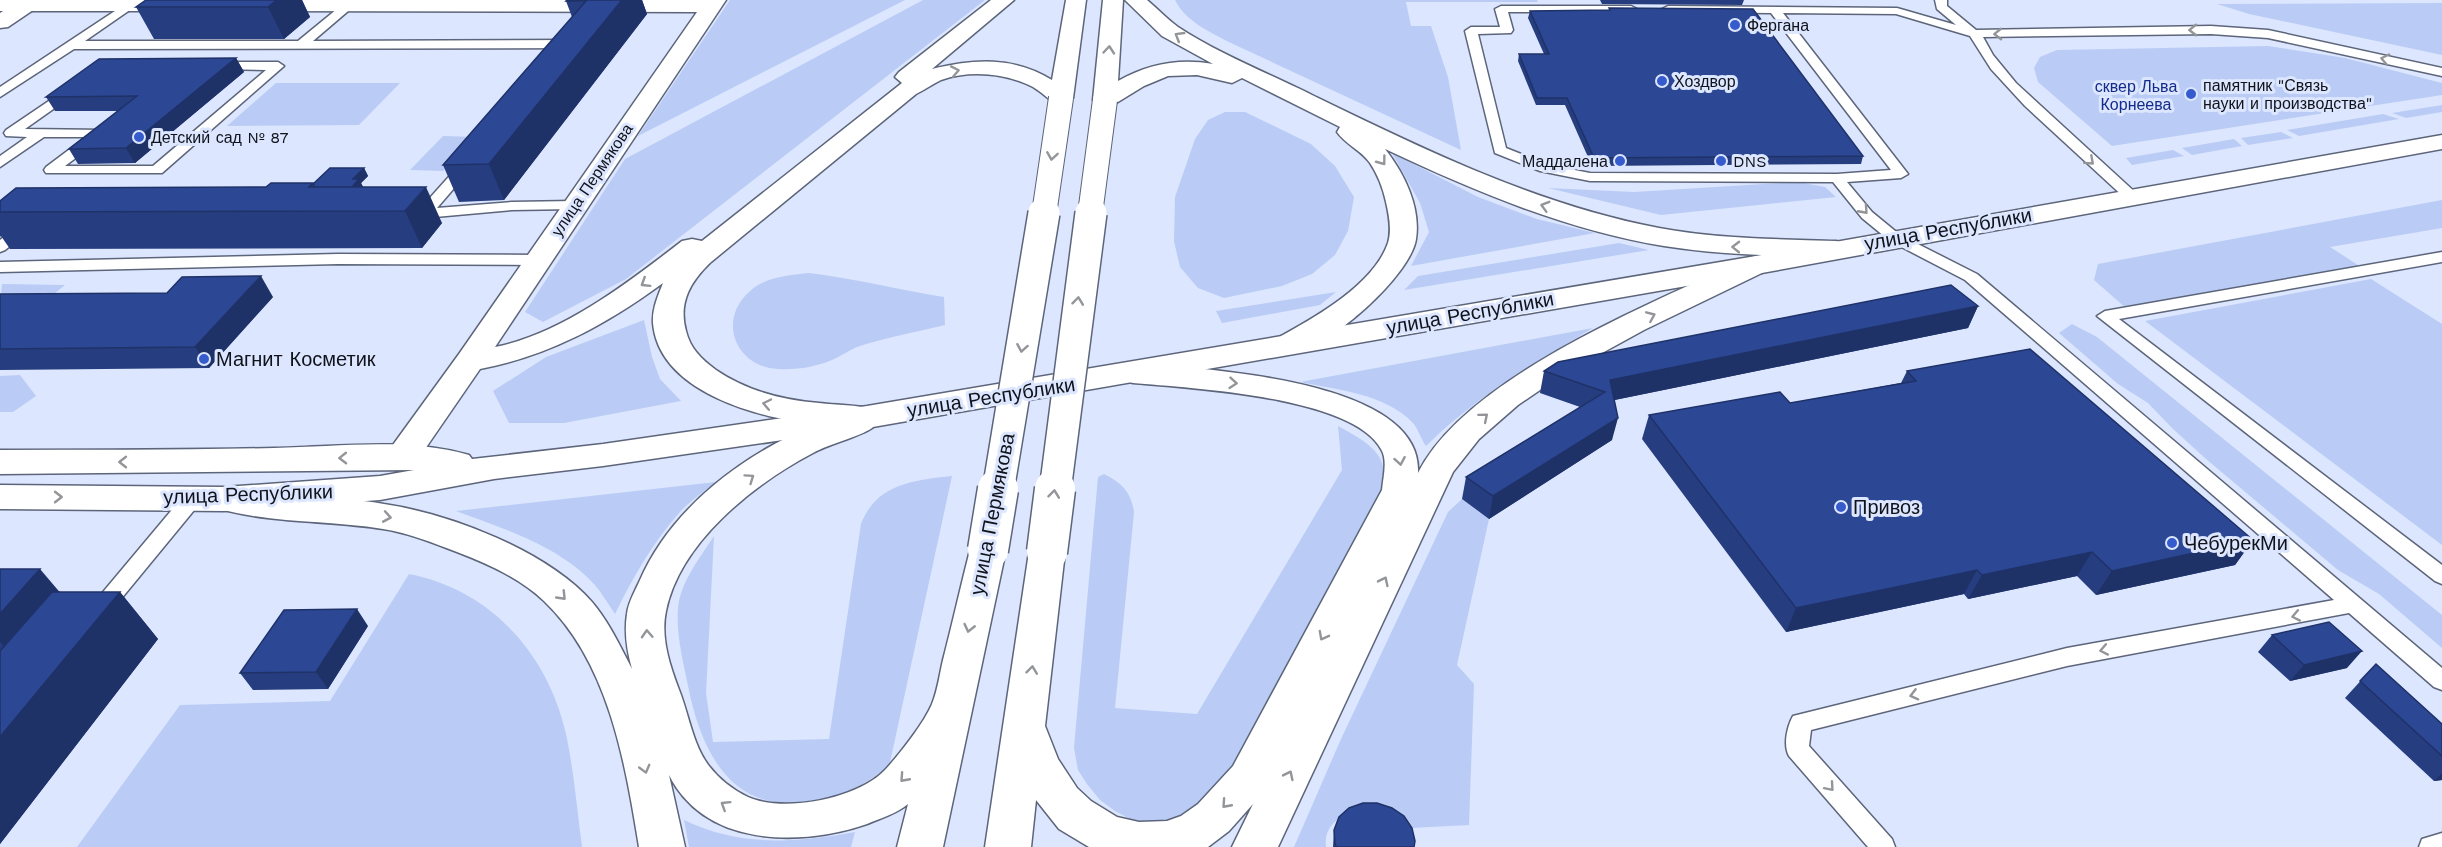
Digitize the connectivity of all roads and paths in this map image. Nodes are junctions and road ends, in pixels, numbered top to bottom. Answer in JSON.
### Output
{"nodes":[{"id":1,"x":1004,"y":0,"type":"edge"},
{"id":2,"x":1076,"y":0,"type":"edge"},
{"id":3,"x":1113,"y":0,"type":"edge"},
{"id":4,"x":1135,"y":0,"type":"edge"},
{"id":5,"x":1927,"y":0,"type":"edge"},
{"id":6,"x":31,"y":3,"type":"edge"},
{"id":7,"x":352,"y":3,"type":"edge"},
{"id":8,"x":714,"y":3,"type":"edge"},
{"id":9,"x":1941,"y":3,"type":"edge"},
{"id":10,"x":0,"y":5,"type":"edge"},
{"id":11,"x":130,"y":5,"type":"junction"},
{"id":12,"x":199,"y":5,"type":"edge"},
{"id":13,"x":245,"y":5,"type":"edge"},
{"id":14,"x":1774,"y":9,"type":"junction"},
{"id":15,"x":0,"y":22,"type":"edge"},
{"id":16,"x":1975,"y":34,"type":"junction"},
{"id":17,"x":303,"y":43,"type":"junction"},
{"id":18,"x":72,"y":45,"type":"junction"},
{"id":19,"x":559,"y":62,"type":"edge"},
{"id":20,"x":208,"y":66,"type":"edge"},
{"id":21,"x":2442,"y":72,"type":"edge"},
{"id":22,"x":84,"y":80,"type":"edge"},
{"id":23,"x":0,"y":93,"type":"edge"},
{"id":24,"x":1061,"y":98,"type":"junction"},
{"id":25,"x":1106,"y":100,"type":"junction"},
{"id":26,"x":41,"y":133,"type":"junction"},
{"id":27,"x":2442,"y":141,"type":"edge"},
{"id":28,"x":480,"y":151,"type":"edge"},
{"id":29,"x":0,"y":163,"type":"edge"},
{"id":30,"x":1837,"y":178,"type":"junction"},
{"id":31,"x":2130,"y":196,"type":"junction"},
{"id":32,"x":574,"y":205,"type":"junction"},
{"id":33,"x":402,"y":214,"type":"edge"},
{"id":34,"x":424,"y":214,"type":"junction"},
{"id":35,"x":37,"y":218,"type":"edge"},
{"id":36,"x":1895,"y":238,"type":"junction"},
{"id":37,"x":0,"y":247,"type":"edge"},
{"id":38,"x":1836,"y":249,"type":"junction"},
{"id":39,"x":2442,"y":256,"type":"edge"},
{"id":40,"x":538,"y":260,"type":"junction"},
{"id":41,"x":1756,"y":265,"type":"junction"},
{"id":42,"x":0,"y":267,"type":"edge"},
{"id":43,"x":1292,"y":343,"type":"junction"},
{"id":44,"x":470,"y":361,"type":"junction"},
{"id":45,"x":1133,"y":373,"type":"junction"},
{"id":46,"x":867,"y":417,"type":"junction"},
{"id":47,"x":402,"y":457,"type":"junction"},
{"id":48,"x":0,"y":462,"type":"edge"},
{"id":49,"x":494,"y":467,"type":"junction"},
{"id":50,"x":0,"y":497,"type":"edge"},
{"id":51,"x":209,"y":498,"type":"junction"},
{"id":52,"x":2442,"y":576,"type":"edge"},
{"id":53,"x":92,"y":593,"type":"edge"},
{"id":54,"x":115,"y":593,"type":"junction"},
{"id":55,"x":2354,"y":604,"type":"junction"},
{"id":56,"x":85,"y":628,"type":"edge"},
{"id":57,"x":2442,"y":681,"type":"edge"},
{"id":58,"x":949,"y":713,"type":"junction"},
{"id":59,"x":1025,"y":728,"type":"junction"},
{"id":60,"x":2442,"y":844,"type":"edge"},
{"id":61,"x":662,"y":847,"type":"edge"},
{"id":62,"x":920,"y":847,"type":"edge"},
{"id":63,"x":1008,"y":847,"type":"edge"},
{"id":64,"x":1255,"y":847,"type":"edge"},
{"id":65,"x":1882,"y":847,"type":"edge"},
{"id":66,"x":2431,"y":847,"type":"edge"}],
"edges":[{"from":1,"to":44,"type":"main road","one_way":true},
{"from":2,"to":24,"type":"main road","name":"улица Пермякова"},
{"from":25,"to":3,"type":"main road","one_way":true},
{"from":38,"to":4,"type":"main road","one_way":true},
{"from":5,"to":9,"type":"lane"},
{"from":6,"to":10,"type":"main road"},
{"from":6,"to":11,"type":"main road"},
{"from":6,"to":15,"type":"main road"},
{"from":7,"to":8,"type":"main road"},
{"from":7,"to":13,"type":"main road"},
{"from":7,"to":17,"type":"lane"},
{"from":8,"to":32,"type":"main road","name":"улица Пермякова"},
{"from":9,"to":16,"type":"lane"},
{"from":11,"to":12,"type":"main road"},
{"from":11,"to":18,"type":"lane"},
{"from":14,"to":16,"type":"lane"},
{"from":14,"to":30,"type":"lane"},
{"from":14,"to":30,"type":"lane"},
{"from":21,"to":16,"type":"lane","one_way":true},
{"from":16,"to":31,"type":"lane","one_way":true},
{"from":17,"to":18,"type":"lane"},
{"from":17,"to":19,"type":"lane"},
{"from":18,"to":23,"type":"lane"},
{"from":20,"to":26,"type":"lane"},
{"from":22,"to":26,"type":"lane"},
{"from":46,"to":24,"type":"main road","one_way":true},
{"from":24,"to":58,"type":"main road","name":"улица Пермякова","one_way":true,"bridge":true},
{"from":25,"to":43,"type":"main road","one_way":true},
{"from":59,"to":25,"type":"main road","one_way":true,"bridge":true},
{"from":26,"to":29,"type":"lane"},
{"from":27,"to":31,"type":"main road","name":"улица Республики"},
{"from":28,"to":34,"type":"lane"},
{"from":30,"to":36,"type":"lane","one_way":true},
{"from":31,"to":36,"type":"main road","name":"улица Республики"},
{"from":32,"to":34,"type":"lane"},
{"from":32,"to":40,"type":"main road","name":"улица Пермякова"},
{"from":33,"to":34,"type":"lane"},
{"from":35,"to":37,"type":"lane"},
{"from":36,"to":38,"type":"main road","name":"улица Республики"},
{"from":36,"to":55,"type":"lane"},
{"from":38,"to":41,"type":"main road","name":"улица Республики"},
{"from":39,"to":52,"type":"lane"},
{"from":40,"to":42,"type":"lane"},
{"from":40,"to":44,"type":"main road","name":"улица Пермякова"},
{"from":41,"to":43,"type":"main road","name":"улица Республики"},
{"from":64,"to":41,"type":"main road","one_way":true},
{"from":43,"to":45,"type":"main road","name":"улица Республики"},
{"from":44,"to":47,"type":"main road","name":"улица Пермякова"},
{"from":45,"to":46,"type":"main road","name":"улица Республики"},
{"from":45,"to":59,"type":"main road","one_way":true},
{"from":46,"to":49,"type":"main road","name":"улица Республики"},
{"from":58,"to":46,"type":"main road","one_way":true},
{"from":47,"to":48,"type":"main road","name":"улица Республики","one_way":true},
{"from":47,"to":49,"type":"main road","name":"улица Республики"},
{"from":49,"to":51,"type":"main road","name":"улица Республики"},
{"from":50,"to":51,"type":"main road","name":"улица Республики","one_way":true},
{"from":51,"to":54,"type":"lane"},
{"from":51,"to":61,"type":"main road","one_way":true},
{"from":53,"to":54,"type":"lane"},
{"from":54,"to":56,"type":"lane"},
{"from":55,"to":57,"type":"lane"},
{"from":55,"to":65,"type":"lane","one_way":true},
{"from":58,"to":62,"type":"main road","name":"улица Пермякова"},
{"from":59,"to":63,"type":"main road"},
{"from":60,"to":66,"type":"lane"}]}
